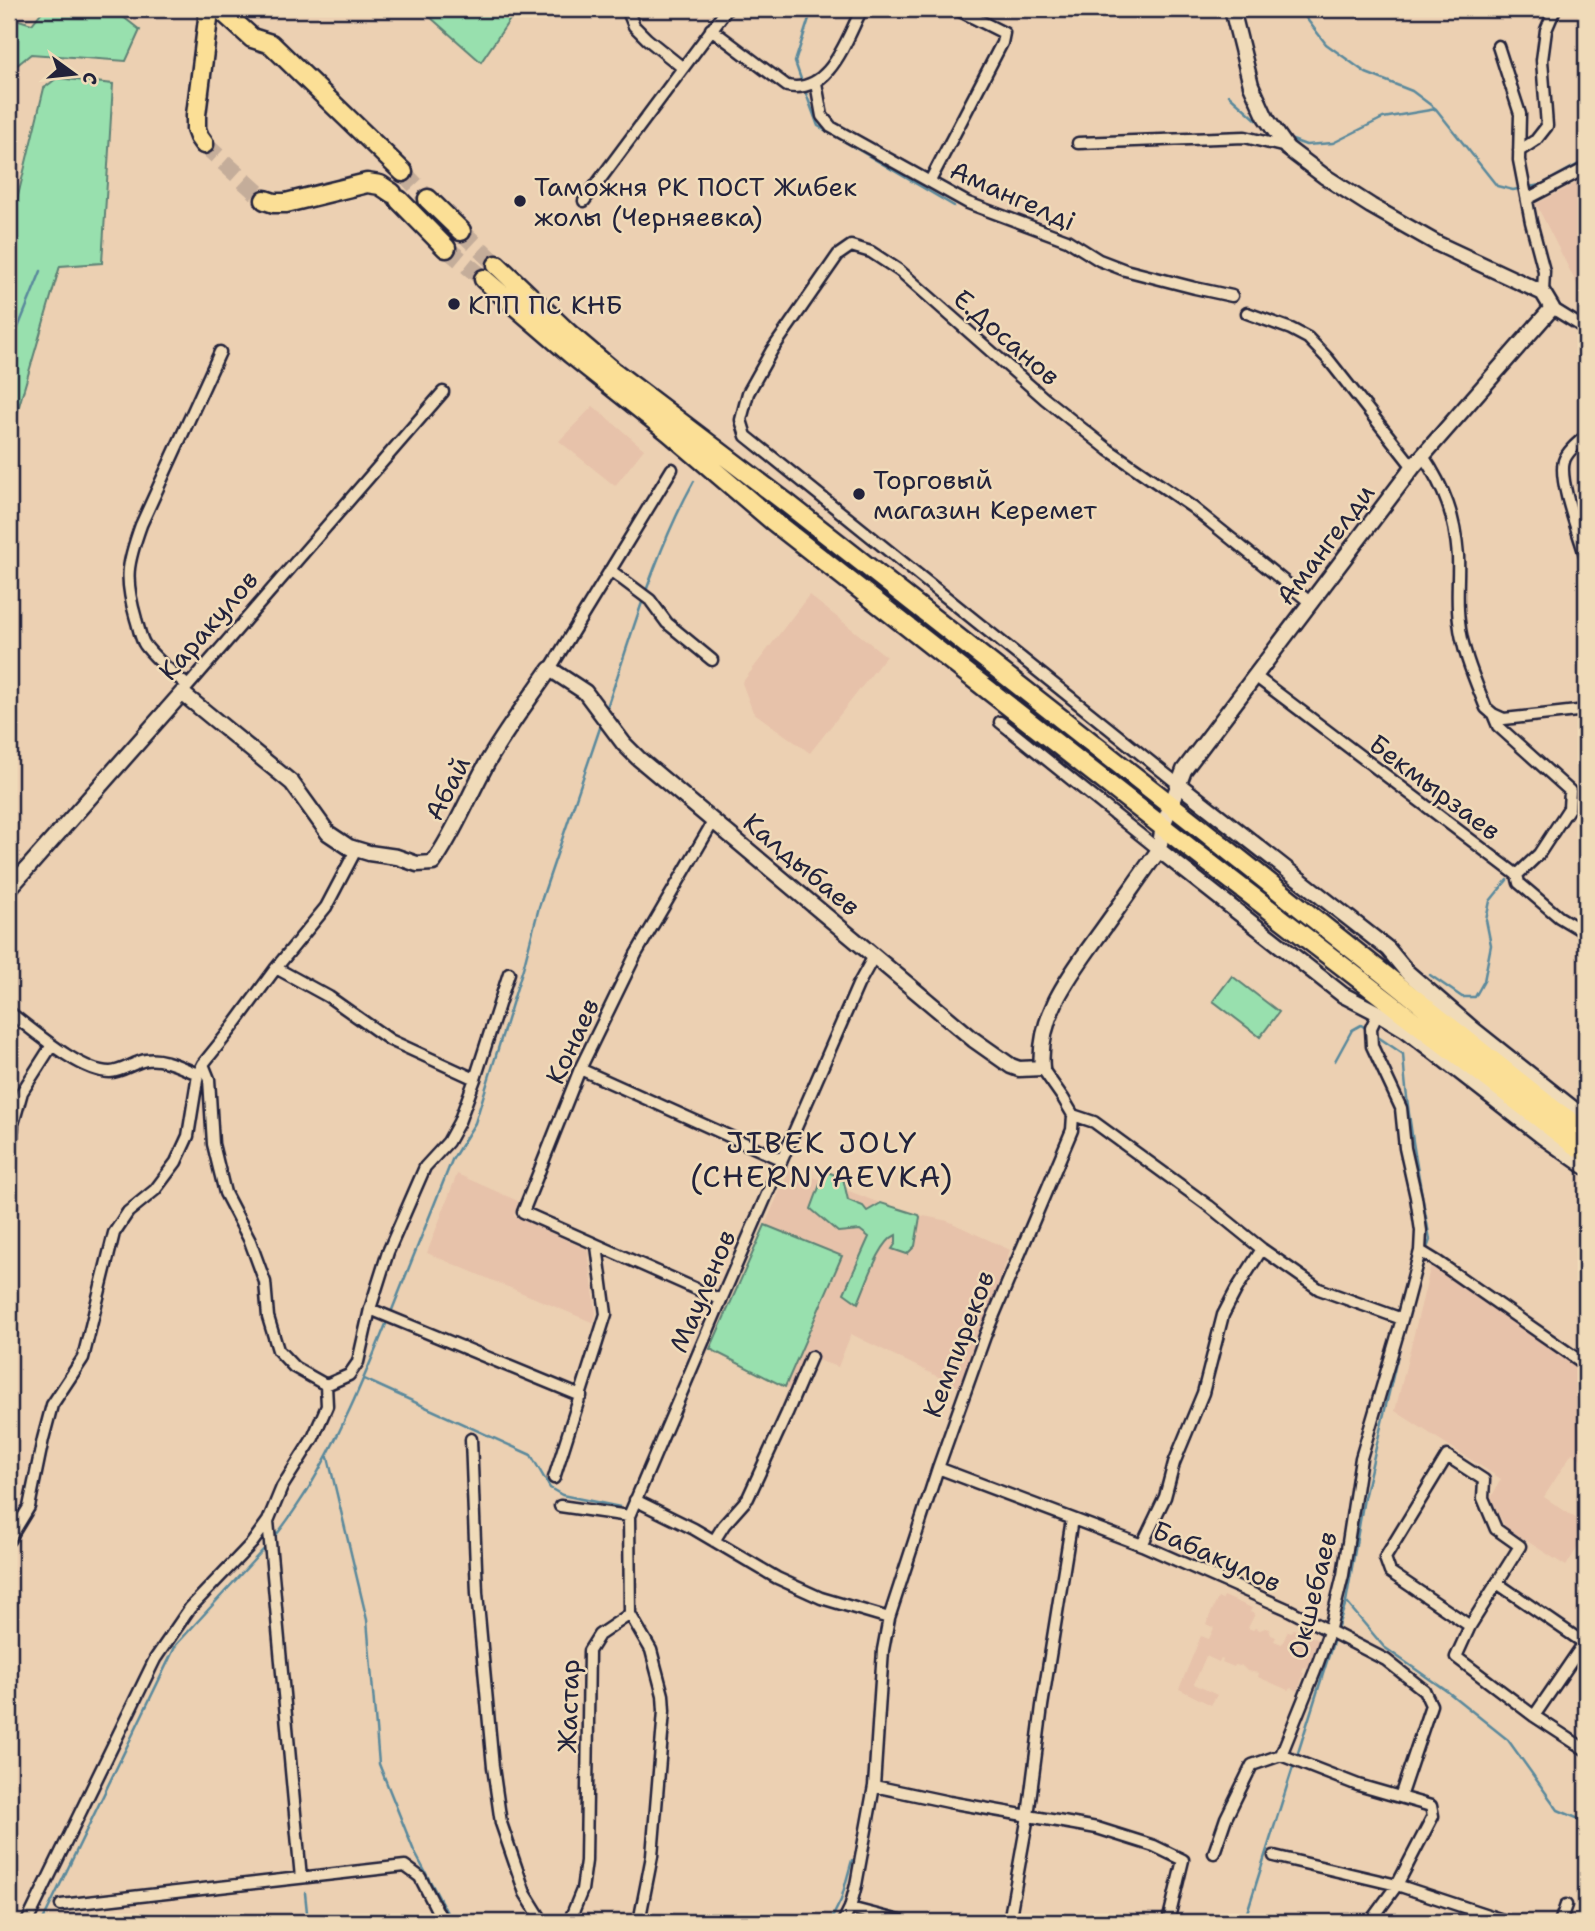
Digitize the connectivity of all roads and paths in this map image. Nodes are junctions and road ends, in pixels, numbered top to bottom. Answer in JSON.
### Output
{"nodes":[{"id":1,"x":206,"y":9,"type":"edge"},
{"id":2,"x":220,"y":9,"type":"edge"},
{"id":3,"x":627,"y":9,"type":"edge"},
{"id":4,"x":727,"y":9,"type":"edge"},
{"id":5,"x":862,"y":9,"type":"edge"},
{"id":6,"x":956,"y":9,"type":"edge"},
{"id":7,"x":1232,"y":9,"type":"edge"},
{"id":8,"x":1555,"y":9,"type":"edge"},
{"id":9,"x":711,"y":29,"type":"junction"},
{"id":10,"x":1498,"y":46,"type":"dead end"},
{"id":11,"x":683,"y":68,"type":"junction"},
{"id":12,"x":816,"y":83,"type":"junction"},
{"id":13,"x":204,"y":144,"type":"tunnel mouth"},
{"id":14,"x":1078,"y":144,"type":"dead end"},
{"id":15,"x":1287,"y":148,"type":"junction"},
{"id":16,"x":1519,"y":151,"type":"junction"},
{"id":17,"x":1586,"y":169,"type":"edge"},
{"id":18,"x":403,"y":172,"type":"tunnel mouth"},
{"id":19,"x":930,"y":181,"type":"junction"},
{"id":20,"x":428,"y":199,"type":"tunnel mouth"},
{"id":21,"x":1527,"y":199,"type":"junction"},
{"id":22,"x":265,"y":200,"type":"tunnel mouth"},
{"id":23,"x":584,"y":201,"type":"dead end"},
{"id":24,"x":461,"y":231,"type":"tunnel mouth"},
{"id":25,"x":446,"y":248,"type":"tunnel mouth"},
{"id":26,"x":497,"y":265,"type":"tunnel mouth"},
{"id":27,"x":484,"y":279,"type":"tunnel mouth"},
{"id":28,"x":1543,"y":293,"type":"junction"},
{"id":29,"x":1233,"y":296,"type":"dead end"},
{"id":30,"x":1552,"y":308,"type":"junction"},
{"id":31,"x":1247,"y":313,"type":"dead end"},
{"id":32,"x":1586,"y":328,"type":"edge"},
{"id":33,"x":220,"y":352,"type":"dead end"},
{"id":34,"x":443,"y":392,"type":"dead end"},
{"id":35,"x":658,"y":414,"type":"junction"},
{"id":36,"x":1586,"y":436,"type":"edge"},
{"id":37,"x":1423,"y":456,"type":"junction"},
{"id":38,"x":1413,"y":467,"type":"junction"},
{"id":39,"x":671,"y":469,"type":"dead end"},
{"id":40,"x":788,"y":504,"type":"junction"},
{"id":41,"x":773,"y":521,"type":"junction"},
{"id":42,"x":1586,"y":558,"type":"edge"},
{"id":43,"x":610,"y":570,"type":"junction"},
{"id":44,"x":1311,"y":603,"type":"junction"},
{"id":45,"x":712,"y":660,"type":"dead end"},
{"id":46,"x":550,"y":669,"type":"junction"},
{"id":47,"x":1255,"y":676,"type":"junction"},
{"id":48,"x":185,"y":690,"type":"junction"},
{"id":49,"x":1586,"y":710,"type":"edge"},
{"id":50,"x":1493,"y":714,"type":"junction"},
{"id":51,"x":1000,"y":722,"type":"dead end"},
{"id":52,"x":1178,"y":784,"type":"junction"},
{"id":53,"x":1170,"y":805,"type":"junction"},
{"id":54,"x":713,"y":822,"type":"junction"},
{"id":55,"x":1163,"y":826,"type":"junction"},
{"id":56,"x":356,"y":850,"type":"junction"},
{"id":57,"x":1159,"y":850,"type":"junction"},
{"id":58,"x":1517,"y":876,"type":"junction"},
{"id":59,"x":9,"y":889,"type":"edge"},
{"id":60,"x":1586,"y":933,"type":"edge"},
{"id":61,"x":874,"y":956,"type":"junction"},
{"id":62,"x":276,"y":968,"type":"junction"},
{"id":63,"x":509,"y":973,"type":"dead end"},
{"id":64,"x":9,"y":1012,"type":"edge"},
{"id":65,"x":1378,"y":1013,"type":"junction"},
{"id":66,"x":52,"y":1045,"type":"junction"},
{"id":67,"x":203,"y":1064,"type":"junction"},
{"id":68,"x":1041,"y":1068,"type":"junction"},
{"id":69,"x":580,"y":1069,"type":"junction"},
{"id":70,"x":198,"y":1074,"type":"junction"},
{"id":71,"x":475,"y":1079,"type":"junction"},
{"id":72,"x":1073,"y":1115,"type":"junction"},
{"id":73,"x":1586,"y":1119,"type":"edge"},
{"id":74,"x":1586,"y":1132,"type":"edge"},
{"id":75,"x":1586,"y":1153,"type":"edge"},
{"id":76,"x":782,"y":1160,"type":"junction"},
{"id":77,"x":1586,"y":1167,"type":"edge"},
{"id":78,"x":9,"y":1192,"type":"edge"},
{"id":79,"x":597,"y":1246,"type":"junction"},
{"id":80,"x":1262,"y":1249,"type":"junction"},
{"id":81,"x":1420,"y":1251,"type":"junction"},
{"id":82,"x":721,"y":1300,"type":"junction"},
{"id":83,"x":370,"y":1309,"type":"junction"},
{"id":84,"x":1402,"y":1320,"type":"junction"},
{"id":85,"x":811,"y":1357,"type":"dead end"},
{"id":86,"x":1586,"y":1365,"type":"edge"},
{"id":87,"x":326,"y":1385,"type":"junction"},
{"id":88,"x":581,"y":1396,"type":"junction"},
{"id":89,"x":471,"y":1439,"type":"dead end"},
{"id":90,"x":939,"y":1468,"type":"junction"},
{"id":91,"x":554,"y":1478,"type":"dead end"},
{"id":92,"x":635,"y":1500,"type":"junction"},
{"id":93,"x":561,"y":1506,"type":"dead end"},
{"id":94,"x":629,"y":1516,"type":"junction"},
{"id":95,"x":1072,"y":1519,"type":"junction"},
{"id":96,"x":268,"y":1521,"type":"junction"},
{"id":97,"x":9,"y":1540,"type":"edge"},
{"id":98,"x":714,"y":1541,"type":"junction"},
{"id":99,"x":1142,"y":1545,"type":"junction"},
{"id":100,"x":1497,"y":1583,"type":"junction"},
{"id":101,"x":631,"y":1614,"type":"junction"},
{"id":102,"x":889,"y":1618,"type":"junction"},
{"id":103,"x":1470,"y":1626,"type":"junction"},
{"id":104,"x":1329,"y":1632,"type":"junction"},
{"id":105,"x":1585,"y":1642,"type":"edge"},
{"id":106,"x":1534,"y":1716,"type":"junction"},
{"id":107,"x":1586,"y":1751,"type":"edge"},
{"id":108,"x":1282,"y":1755,"type":"junction"},
{"id":109,"x":874,"y":1786,"type":"junction"},
{"id":110,"x":1400,"y":1797,"type":"junction"},
{"id":111,"x":1028,"y":1816,"type":"junction"},
{"id":112,"x":1214,"y":1853,"type":"dead end"},
{"id":113,"x":1274,"y":1856,"type":"dead end"},
{"id":114,"x":301,"y":1878,"type":"junction"},
{"id":115,"x":1396,"y":1885,"type":"junction"},
{"id":116,"x":61,"y":1905,"type":"dead end"},
{"id":117,"x":1566,"y":1905,"type":"dead end"},
{"id":118,"x":850,"y":1908,"type":"junction"},
{"id":119,"x":27,"y":1922,"type":"edge"},
{"id":120,"x":443,"y":1922,"type":"edge"},
{"id":121,"x":542,"y":1922,"type":"edge"},
{"id":122,"x":569,"y":1922,"type":"edge"},
{"id":123,"x":639,"y":1922,"type":"edge"},
{"id":124,"x":843,"y":1922,"type":"edge"},
{"id":125,"x":905,"y":1922,"type":"edge"},
{"id":126,"x":1009,"y":1922,"type":"edge"},
{"id":127,"x":1168,"y":1922,"type":"edge"},
{"id":128,"x":1370,"y":1922,"type":"edge"},
{"id":129,"x":1509,"y":1922,"type":"edge"},
{"id":130,"x":1560,"y":1922,"type":"edge"}],
"edges":[{"from":1,"to":13,"type":"highway"},
{"from":2,"to":18,"type":"highway"},
{"from":3,"to":11,"type":"street"},
{"from":4,"to":9,"type":"street"},
{"from":5,"to":12,"type":"street"},
{"from":6,"to":19,"type":"street"},
{"from":7,"to":15,"type":"main road"},
{"from":8,"to":16,"type":"street"},
{"from":9,"to":11,"type":"street"},
{"from":9,"to":12,"type":"street"},
{"from":10,"to":16,"type":"street"},
{"from":11,"to":23,"type":"street"},
{"from":12,"to":19,"type":"street","name":"Амангелді"},
{"from":14,"to":15,"type":"street"},
{"from":15,"to":28,"type":"main road"},
{"from":16,"to":21,"type":"street"},
{"from":17,"to":21,"type":"street"},
{"from":19,"to":29,"type":"street","name":"Амангелді"},
{"from":20,"to":24,"type":"highway"},
{"from":21,"to":28,"type":"street"},
{"from":22,"to":25,"type":"highway"},
{"from":26,"to":35,"type":"highway"},
{"from":27,"to":35,"type":"highway"},
{"from":28,"to":30,"type":"main road"},
{"from":30,"to":32,"type":"street"},
{"from":30,"to":37,"type":"main road","name":"Амангелди"},
{"from":31,"to":38,"type":"street"},
{"from":33,"to":48,"type":"street"},
{"from":34,"to":48,"type":"street","name":"Каракулов"},
{"from":35,"to":40,"type":"highway"},
{"from":35,"to":41,"type":"highway"},
{"from":36,"to":42,"type":"street"},
{"from":37,"to":38,"type":"main road","name":"Амангелди"},
{"from":37,"to":50,"type":"street"},
{"from":38,"to":44,"type":"main road","name":"Амангелди"},
{"from":39,"to":43,"type":"street","name":"Абай"},
{"from":40,"to":41,"type":"highway"},
{"from":40,"to":53,"type":"highway"},
{"from":41,"to":55,"type":"highway"},
{"from":43,"to":45,"type":"street"},
{"from":43,"to":46,"type":"street","name":"Абай"},
{"from":44,"to":47,"type":"main road","name":"Амангелди"},
{"from":44,"to":52,"type":"street","name":"Е.Досанов"},
{"from":46,"to":54,"type":"main road","name":"Калдыбаев"},
{"from":46,"to":56,"type":"main road","name":"Абай"},
{"from":47,"to":52,"type":"main road","name":"Амангелди"},
{"from":47,"to":58,"type":"street","name":"Бекмырзаев"},
{"from":48,"to":56,"type":"main road","name":"Абай"},
{"from":48,"to":59,"type":"main road","name":"Каракулов"},
{"from":49,"to":50,"type":"street"},
{"from":50,"to":58,"type":"street"},
{"from":51,"to":57,"type":"street"},
{"from":52,"to":53,"type":"main road","name":"Амангелди"},
{"from":52,"to":73,"type":"main road"},
{"from":53,"to":55,"type":"main road","name":"Амангелди"},
{"from":53,"to":74,"type":"highway"},
{"from":54,"to":61,"type":"main road","name":"Калдыбаев"},
{"from":54,"to":69,"type":"street","name":"Конаев"},
{"from":55,"to":57,"type":"main road"},
{"from":55,"to":75,"type":"highway"},
{"from":56,"to":62,"type":"street"},
{"from":57,"to":65,"type":"main road"},
{"from":57,"to":68,"type":"main road"},
{"from":58,"to":60,"type":"street","name":"Бекмырзаев"},
{"from":61,"to":68,"type":"main road","name":"Калдыбаев"},
{"from":61,"to":76,"type":"street","name":"Мауленов"},
{"from":62,"to":67,"type":"street"},
{"from":62,"to":71,"type":"street"},
{"from":63,"to":71,"type":"street"},
{"from":64,"to":66,"type":"street"},
{"from":65,"to":77,"type":"main road"},
{"from":65,"to":81,"type":"street","name":"Окшебаев"},
{"from":66,"to":70,"type":"street"},
{"from":66,"to":78,"type":"street"},
{"from":67,"to":70,"type":"street"},
{"from":67,"to":87,"type":"street"},
{"from":68,"to":72,"type":"street"},
{"from":69,"to":76,"type":"street"},
{"from":69,"to":79,"type":"street","name":"Конаев"},
{"from":70,"to":97,"type":"street"},
{"from":71,"to":83,"type":"street"},
{"from":72,"to":80,"type":"street"},
{"from":72,"to":90,"type":"street","name":"Кемпиреков"},
{"from":76,"to":82,"type":"street","name":"Мауленов"},
{"from":79,"to":82,"type":"street","name":"Конаев"},
{"from":79,"to":88,"type":"street"},
{"from":80,"to":84,"type":"street"},
{"from":80,"to":99,"type":"street"},
{"from":81,"to":84,"type":"street","name":"Окшебаев"},
{"from":81,"to":86,"type":"street"},
{"from":82,"to":92,"type":"street","name":"Мауленов"},
{"from":83,"to":87,"type":"street"},
{"from":83,"to":88,"type":"street"},
{"from":84,"to":104,"type":"street","name":"Окшебаев"},
{"from":85,"to":98,"type":"street"},
{"from":87,"to":96,"type":"street"},
{"from":88,"to":91,"type":"street"},
{"from":89,"to":121,"type":"street"},
{"from":90,"to":95,"type":"street","name":"Бабакулов"},
{"from":90,"to":102,"type":"street","name":"Кемпиреков"},
{"from":92,"to":94,"type":"street","name":"Мауленов"},
{"from":92,"to":98,"type":"street"},
{"from":93,"to":94,"type":"street"},
{"from":94,"to":101,"type":"street","name":"Мауленов"},
{"from":95,"to":99,"type":"street","name":"Бабакулов"},
{"from":95,"to":111,"type":"street"},
{"from":96,"to":114,"type":"street"},
{"from":96,"to":119,"type":"street"},
{"from":98,"to":102,"type":"street"},
{"from":99,"to":104,"type":"street","name":"Бабакулов"},
{"from":100,"to":103,"type":"street"},
{"from":100,"to":103,"type":"street"},
{"from":100,"to":105,"type":"street"},
{"from":101,"to":122,"type":"street","name":"Жастар"},
{"from":101,"to":123,"type":"street"},
{"from":102,"to":109,"type":"street","name":"Кемпиреков"},
{"from":103,"to":106,"type":"street"},
{"from":104,"to":108,"type":"street","name":"Окшебаев"},
{"from":104,"to":110,"type":"street","name":"Бабакулов"},
{"from":105,"to":106,"type":"street"},
{"from":106,"to":107,"type":"street"},
{"from":108,"to":110,"type":"street"},
{"from":108,"to":112,"type":"street"},
{"from":109,"to":111,"type":"street"},
{"from":109,"to":118,"type":"street","name":"Кемпиреков"},
{"from":110,"to":115,"type":"street"},
{"from":111,"to":126,"type":"street"},
{"from":111,"to":127,"type":"street"},
{"from":113,"to":115,"type":"street"},
{"from":114,"to":116,"type":"street"},
{"from":114,"to":120,"type":"street"},
{"from":115,"to":128,"type":"street"},
{"from":115,"to":129,"type":"street"},
{"from":117,"to":130,"type":"street"},
{"from":118,"to":124,"type":"street","name":"Кемпиреков"},
{"from":118,"to":125,"type":"street"}]}
